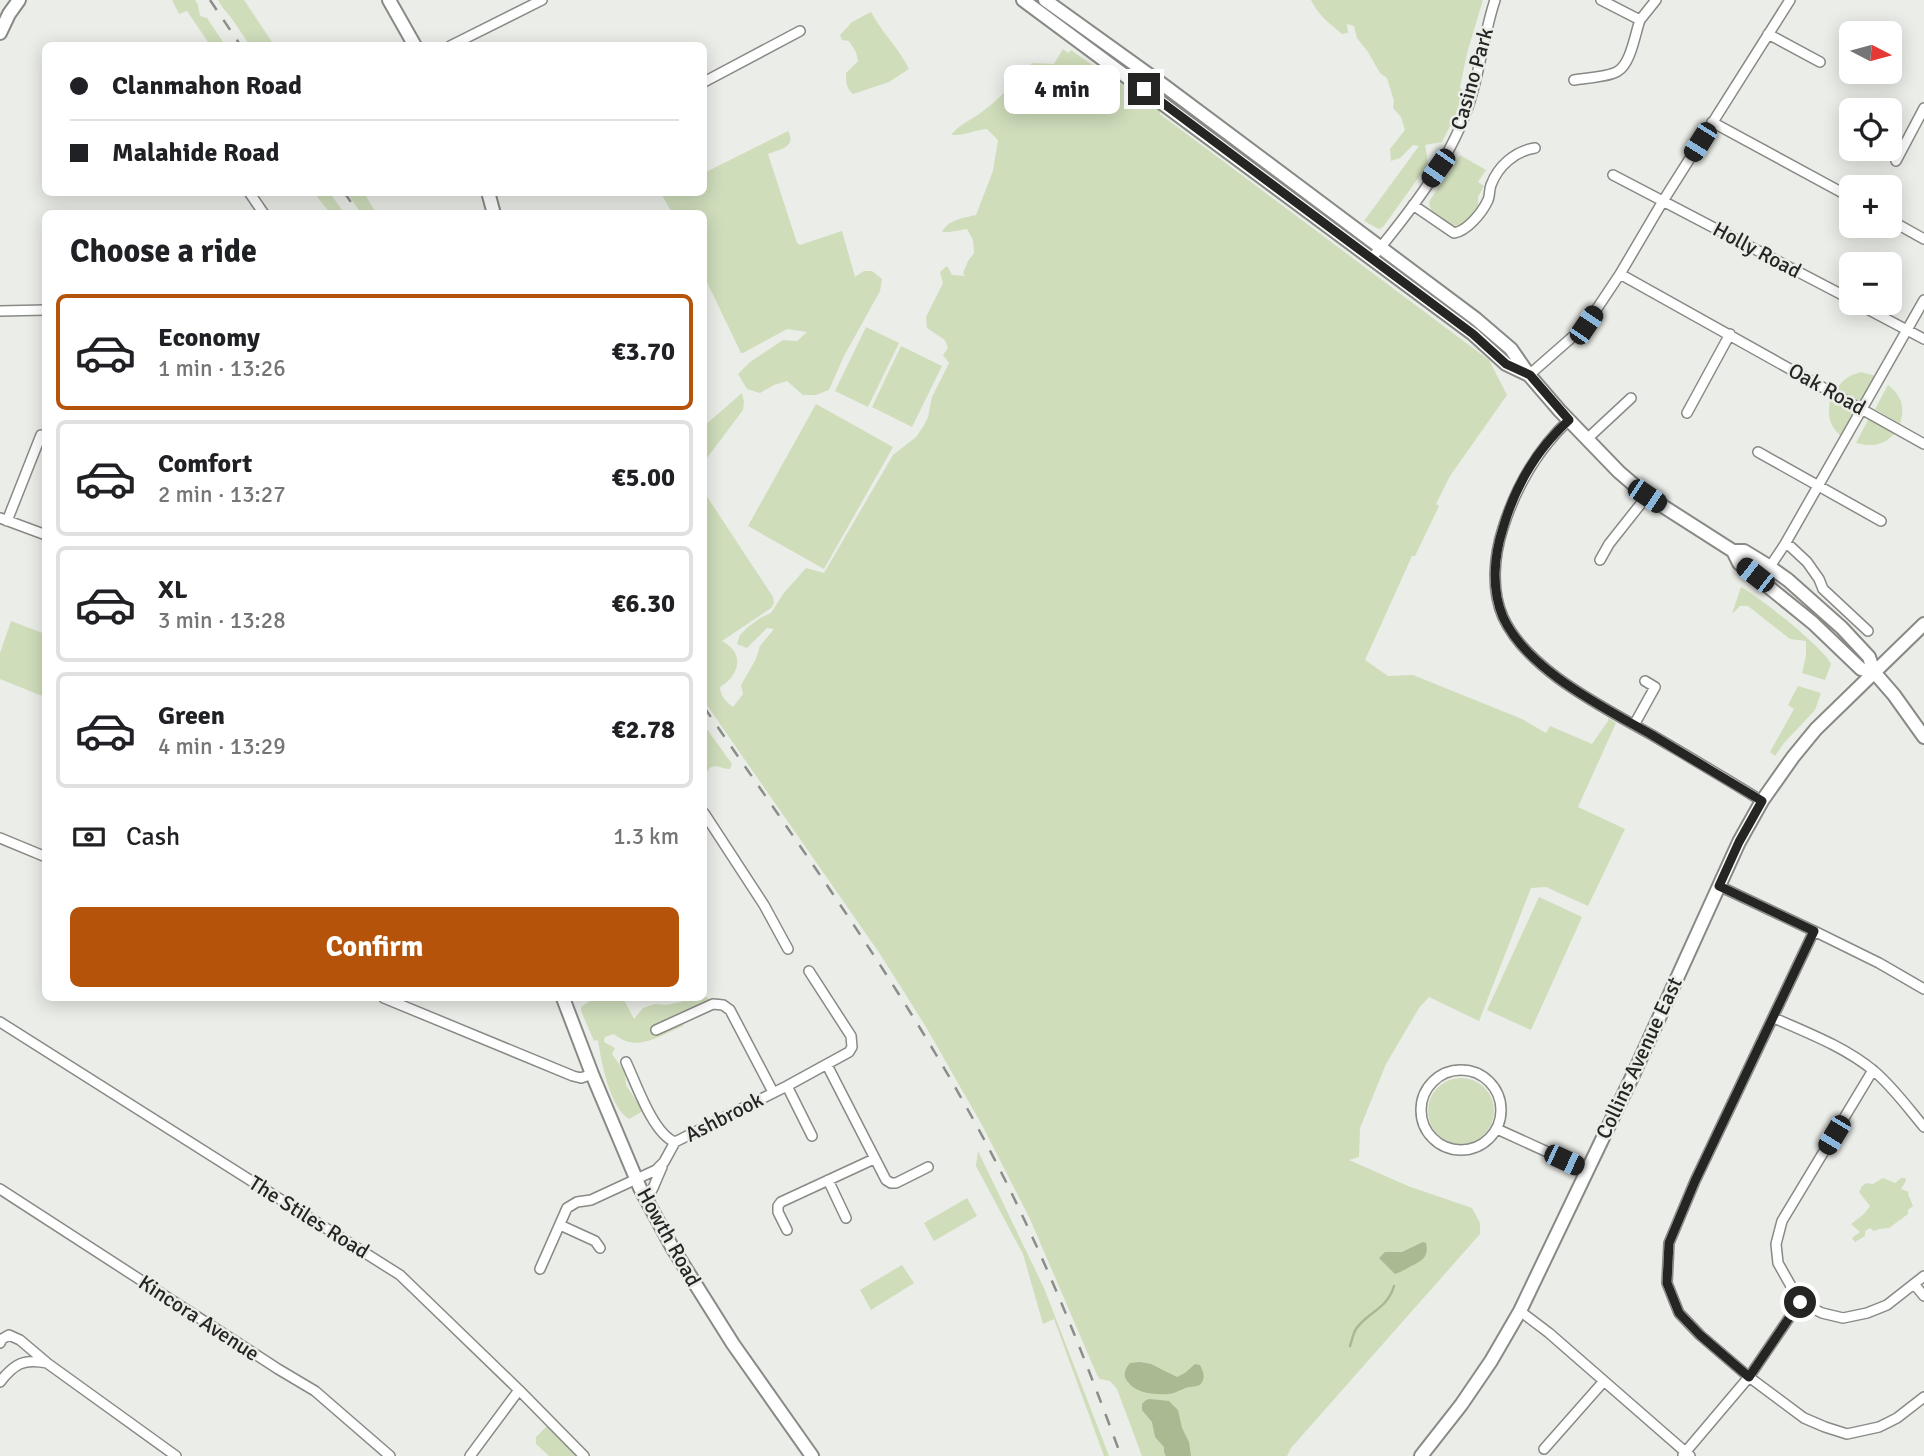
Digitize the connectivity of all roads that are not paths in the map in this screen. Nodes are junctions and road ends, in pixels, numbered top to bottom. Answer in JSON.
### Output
{"nodes":[{"id":1,"x":12,"y":0,"type":"edge"},
{"id":2,"x":19,"y":0,"type":"edge"},
{"id":3,"x":389,"y":0,"type":"edge"},
{"id":4,"x":541,"y":0,"type":"edge"},
{"id":5,"x":1023,"y":0,"type":"edge"},
{"id":6,"x":1495,"y":0,"type":"edge"},
{"id":7,"x":1601,"y":0,"type":"edge"},
{"id":8,"x":1656,"y":0,"type":"edge"},
{"id":9,"x":1790,"y":0,"type":"edge"},
{"id":10,"x":1047,"y":7,"type":"edge"},
{"id":11,"x":9,"y":14,"type":"junction"},
{"id":12,"x":1640,"y":20,"type":"junction"},
{"id":13,"x":800,"y":31,"type":"dead end"},
{"id":14,"x":0,"y":33,"type":"edge"},
{"id":15,"x":1768,"y":34,"type":"junction"},
{"id":16,"x":413,"y":42,"type":"edge"},
{"id":17,"x":458,"y":42,"type":"edge"},
{"id":18,"x":1820,"y":62,"type":"dead end"},
{"id":19,"x":707,"y":80,"type":"edge"},
{"id":20,"x":1574,"y":80,"type":"dead end"},
{"id":21,"x":1186,"y":103,"type":"junction"},
{"id":22,"x":1924,"y":108,"type":"edge"},
{"id":23,"x":1177,"y":114,"type":"junction"},
{"id":24,"x":1712,"y":122,"type":"junction"},
{"id":25,"x":1535,"y":148,"type":"dead end"},
{"id":26,"x":1902,"y":150,"type":"edge"},
{"id":27,"x":1283,"y":174,"type":"junction"},
{"id":28,"x":1613,"y":175,"type":"dead end"},
{"id":29,"x":1275,"y":187,"type":"junction"},
{"id":30,"x":1839,"y":191,"type":"edge"},
{"id":31,"x":1662,"y":201,"type":"junction"},
{"id":32,"x":1413,"y":205,"type":"junction"},
{"id":33,"x":1902,"y":227,"type":"edge"},
{"id":34,"x":1924,"y":239,"type":"edge"},
{"id":35,"x":1380,"y":248,"type":"junction"},
{"id":36,"x":1371,"y":259,"type":"junction"},
{"id":37,"x":1619,"y":274,"type":"junction"},
{"id":38,"x":1839,"y":293,"type":"edge"},
{"id":39,"x":1924,"y":300,"type":"edge"},
{"id":40,"x":42,"y":310,"type":"edge"},
{"id":41,"x":0,"y":311,"type":"edge"},
{"id":42,"x":1879,"y":315,"type":"edge"},
{"id":43,"x":1907,"y":330,"type":"junction"},
{"id":44,"x":1730,"y":334,"type":"junction"},
{"id":45,"x":1924,"y":339,"type":"edge"},
{"id":46,"x":1530,"y":375,"type":"junction"},
{"id":47,"x":1631,"y":398,"type":"dead end"},
{"id":48,"x":1863,"y":409,"type":"junction"},
{"id":49,"x":1619,"y":410,"type":"junction"},
{"id":50,"x":1687,"y":413,"type":"dead end"},
{"id":51,"x":1626,"y":418,"type":"dead end"},
{"id":52,"x":1569,"y":420,"type":"junction"},
{"id":53,"x":41,"y":435,"type":"dead end"},
{"id":54,"x":1587,"y":439,"type":"junction"},
{"id":55,"x":1924,"y":444,"type":"edge"},
{"id":56,"x":1758,"y":452,"type":"dead end"},
{"id":57,"x":1819,"y":485,"type":"junction"},
{"id":58,"x":1647,"y":496,"type":"junction"},
{"id":59,"x":4,"y":519,"type":"edge"},
{"id":60,"x":1881,"y":521,"type":"dead end"},
{"id":61,"x":42,"y":533,"type":"edge"},
{"id":62,"x":1785,"y":544,"type":"junction"},
{"id":63,"x":1733,"y":551,"type":"junction"},
{"id":64,"x":1600,"y":560,"type":"dead end"},
{"id":65,"x":1770,"y":568,"type":"junction"},
{"id":66,"x":1761,"y":580,"type":"junction"},
{"id":67,"x":1924,"y":624,"type":"edge"},
{"id":68,"x":1868,"y":631,"type":"dead end"},
{"id":69,"x":1852,"y":660,"type":"junction"},
{"id":70,"x":1874,"y":672,"type":"junction"},
{"id":71,"x":1645,"y":681,"type":"dead end"},
{"id":72,"x":1850,"y":696,"type":"junction"},
{"id":73,"x":1634,"y":725,"type":"junction"},
{"id":74,"x":1924,"y":737,"type":"edge"},
{"id":75,"x":1762,"y":801,"type":"junction"},
{"id":76,"x":707,"y":818,"type":"edge"},
{"id":77,"x":0,"y":838,"type":"edge"},
{"id":78,"x":42,"y":855,"type":"edge"},
{"id":79,"x":1719,"y":886,"type":"junction"},
{"id":80,"x":1814,"y":931,"type":"junction"},
{"id":81,"x":788,"y":949,"type":"dead end"},
{"id":82,"x":808,"y":971,"type":"dead end"},
{"id":83,"x":1924,"y":989,"type":"edge"},
{"id":84,"x":391,"y":1001,"type":"edge"},
{"id":85,"x":564,"y":1001,"type":"edge"},
{"id":86,"x":1774,"y":1018,"type":"junction"},
{"id":87,"x":0,"y":1022,"type":"edge"},
{"id":88,"x":656,"y":1030,"type":"dead end"},
{"id":89,"x":626,"y":1062,"type":"dead end"},
{"id":90,"x":827,"y":1065,"type":"junction"},
{"id":91,"x":1873,"y":1070,"type":"junction"},
{"id":92,"x":592,"y":1074,"type":"junction"},
{"id":93,"x":788,"y":1086,"type":"junction"},
{"id":94,"x":774,"y":1093,"type":"junction"},
{"id":95,"x":1924,"y":1127,"type":"edge"},
{"id":96,"x":1497,"y":1129,"type":"junction"},
{"id":97,"x":812,"y":1136,"type":"dead end"},
{"id":98,"x":675,"y":1142,"type":"junction"},
{"id":99,"x":874,"y":1159,"type":"junction"},
{"id":100,"x":664,"y":1162,"type":"junction"},
{"id":101,"x":928,"y":1167,"type":"dead end"},
{"id":102,"x":1587,"y":1170,"type":"junction"},
{"id":103,"x":637,"y":1178,"type":"junction"},
{"id":104,"x":828,"y":1180,"type":"junction"},
{"id":105,"x":0,"y":1189,"type":"edge"},
{"id":106,"x":646,"y":1199,"type":"junction"},
{"id":107,"x":846,"y":1218,"type":"dead end"},
{"id":108,"x":560,"y":1225,"type":"junction"},
{"id":109,"x":787,"y":1230,"type":"dead end"},
{"id":110,"x":600,"y":1248,"type":"dead end"},
{"id":111,"x":540,"y":1269,"type":"dead end"},
{"id":112,"x":1924,"y":1276,"type":"edge"},
{"id":113,"x":1914,"y":1284,"type":"junction"},
{"id":114,"x":1924,"y":1296,"type":"edge"},
{"id":115,"x":1800,"y":1302,"type":"junction"},
{"id":116,"x":1520,"y":1311,"type":"junction"},
{"id":117,"x":0,"y":1343,"type":"edge"},
{"id":118,"x":47,"y":1363,"type":"junction"},
{"id":119,"x":1749,"y":1377,"type":"junction"},
{"id":120,"x":1604,"y":1381,"type":"junction"},
{"id":121,"x":0,"y":1382,"type":"edge"},
{"id":122,"x":519,"y":1390,"type":"junction"},
{"id":123,"x":1924,"y":1397,"type":"edge"},
{"id":124,"x":1545,"y":1448,"type":"dead end"},
{"id":125,"x":1686,"y":1455,"type":"edge"},
{"id":126,"x":176,"y":1456,"type":"edge"},
{"id":127,"x":390,"y":1456,"type":"edge"},
{"id":128,"x":470,"y":1456,"type":"edge"},
{"id":129,"x":584,"y":1456,"type":"edge"},
{"id":130,"x":813,"y":1456,"type":"edge"},
{"id":131,"x":1421,"y":1456,"type":"edge"}],
"edges":[{"from":1,"to":11,"type":"main road"},
{"from":2,"to":11,"type":"main road"},
{"from":3,"to":16,"type":"main road"},
{"from":4,"to":17,"type":"street"},
{"from":5,"to":10,"type":"main road"},
{"from":6,"to":32,"type":"street","name":"Casino Park"},
{"from":7,"to":12,"type":"street"},
{"from":8,"to":12,"type":"street"},
{"from":9,"to":15,"type":"street"},
{"from":10,"to":21,"type":"main road"},
{"from":10,"to":23,"type":"main road"},
{"from":11,"to":14,"type":"main road"},
{"from":12,"to":20,"type":"street"},
{"from":13,"to":19,"type":"street"},
{"from":15,"to":18,"type":"street"},
{"from":15,"to":24,"type":"street"},
{"from":21,"to":23,"type":"main road"},
{"from":21,"to":27,"type":"main road"},
{"from":22,"to":26,"type":"street"},
{"from":23,"to":29,"type":"main road"},
{"from":24,"to":30,"type":"street"},
{"from":24,"to":31,"type":"street"},
{"from":25,"to":32,"type":"street"},
{"from":27,"to":29,"type":"main road"},
{"from":27,"to":35,"type":"main road"},
{"from":28,"to":31,"type":"street","name":"Holly Road"},
{"from":29,"to":36,"type":"main road"},
{"from":31,"to":37,"type":"street"},
{"from":31,"to":38,"type":"street","name":"Holly Road"},
{"from":32,"to":35,"type":"street","name":"Casino Park"},
{"from":33,"to":34,"type":"street"},
{"from":35,"to":36,"type":"street","name":"Casino Park"},
{"from":35,"to":46,"type":"main road"},
{"from":36,"to":46,"type":"main road"},
{"from":37,"to":44,"type":"street","name":"Oak Road"},
{"from":37,"to":46,"type":"street"},
{"from":39,"to":43,"type":"street"},
{"from":40,"to":41,"type":"street"},
{"from":42,"to":43,"type":"street"},
{"from":43,"to":45,"type":"street"},
{"from":43,"to":48,"type":"street"},
{"from":44,"to":48,"type":"street","name":"Oak Road"},
{"from":44,"to":50,"type":"street"},
{"from":46,"to":52,"type":"main road"},
{"from":47,"to":49,"type":"street"},
{"from":48,"to":55,"type":"street","name":"Oak Road"},
{"from":48,"to":57,"type":"street"},
{"from":49,"to":51,"type":"street"},
{"from":49,"to":54,"type":"street"},
{"from":52,"to":54,"type":"main road"},
{"from":52,"to":73,"type":"street"},
{"from":53,"to":59,"type":"street"},
{"from":54,"to":58,"type":"main road"},
{"from":56,"to":57,"type":"street"},
{"from":57,"to":60,"type":"street"},
{"from":57,"to":62,"type":"street"},
{"from":58,"to":63,"type":"main road"},
{"from":58,"to":64,"type":"street"},
{"from":59,"to":61,"type":"street"},
{"from":62,"to":65,"type":"street"},
{"from":62,"to":68,"type":"street"},
{"from":63,"to":65,"type":"main road"},
{"from":63,"to":66,"type":"main road"},
{"from":65,"to":66,"type":"street"},
{"from":65,"to":70,"type":"main road"},
{"from":66,"to":69,"type":"main road"},
{"from":67,"to":70,"type":"main road","name":"Collins Avenue East"},
{"from":69,"to":70,"type":"main road"},
{"from":69,"to":72,"type":"main road"},
{"from":70,"to":72,"type":"main road","name":"Collins Avenue East"},
{"from":70,"to":74,"type":"main road"},
{"from":71,"to":73,"type":"street"},
{"from":72,"to":75,"type":"main road","name":"Collins Avenue East"},
{"from":73,"to":75,"type":"street"},
{"from":75,"to":79,"type":"main road","name":"Collins Avenue East"},
{"from":76,"to":81,"type":"street"},
{"from":77,"to":78,"type":"street"},
{"from":79,"to":80,"type":"street"},
{"from":79,"to":102,"type":"main road","name":"Collins Avenue East"},
{"from":80,"to":83,"type":"street"},
{"from":80,"to":86,"type":"street"},
{"from":82,"to":90,"type":"street","name":"Ashbrook"},
{"from":84,"to":92,"type":"street"},
{"from":85,"to":92,"type":"main road","name":"Howth Road"},
{"from":86,"to":91,"type":"street"},
{"from":86,"to":119,"type":"street"},
{"from":87,"to":122,"type":"street","name":"The Stiles Road"},
{"from":88,"to":94,"type":"street","name":"Ashbrook"},
{"from":89,"to":98,"type":"street","name":"Ashbrook"},
{"from":90,"to":93,"type":"street","name":"Ashbrook"},
{"from":90,"to":99,"type":"street"},
{"from":91,"to":95,"type":"street"},
{"from":91,"to":115,"type":"street"},
{"from":92,"to":103,"type":"main road","name":"Howth Road"},
{"from":93,"to":94,"type":"street","name":"Ashbrook"},
{"from":93,"to":97,"type":"street","name":"Ashbrook"},
{"from":94,"to":98,"type":"street","name":"Ashbrook"},
{"from":96,"to":96,"type":"street"},
{"from":96,"to":102,"type":"street"},
{"from":98,"to":100,"type":"street","name":"Ashbrook"},
{"from":99,"to":101,"type":"street"},
{"from":99,"to":104,"type":"street"},
{"from":100,"to":103,"type":"street"},
{"from":100,"to":106,"type":"street","name":"Ashbrook"},
{"from":102,"to":116,"type":"main road","name":"Collins Avenue East"},
{"from":103,"to":106,"type":"main road","name":"Howth Road"},
{"from":103,"to":108,"type":"street"},
{"from":104,"to":107,"type":"street"},
{"from":104,"to":109,"type":"street"},
{"from":105,"to":127,"type":"street","name":"Kincora Avenue"},
{"from":106,"to":130,"type":"main road","name":"Howth Road"},
{"from":108,"to":110,"type":"street"},
{"from":108,"to":111,"type":"street"},
{"from":112,"to":113,"type":"street"},
{"from":113,"to":114,"type":"street"},
{"from":113,"to":115,"type":"street"},
{"from":115,"to":119,"type":"street"},
{"from":116,"to":120,"type":"street"},
{"from":116,"to":131,"type":"main road","name":"Collins Avenue East"},
{"from":117,"to":118,"type":"street"},
{"from":118,"to":121,"type":"street"},
{"from":118,"to":126,"type":"street"},
{"from":119,"to":123,"type":"street"},
{"from":119,"to":125,"type":"street"},
{"from":120,"to":124,"type":"street"},
{"from":120,"to":125,"type":"street"},
{"from":122,"to":128,"type":"street"},
{"from":122,"to":129,"type":"street","name":"The Stiles Road"}]}
